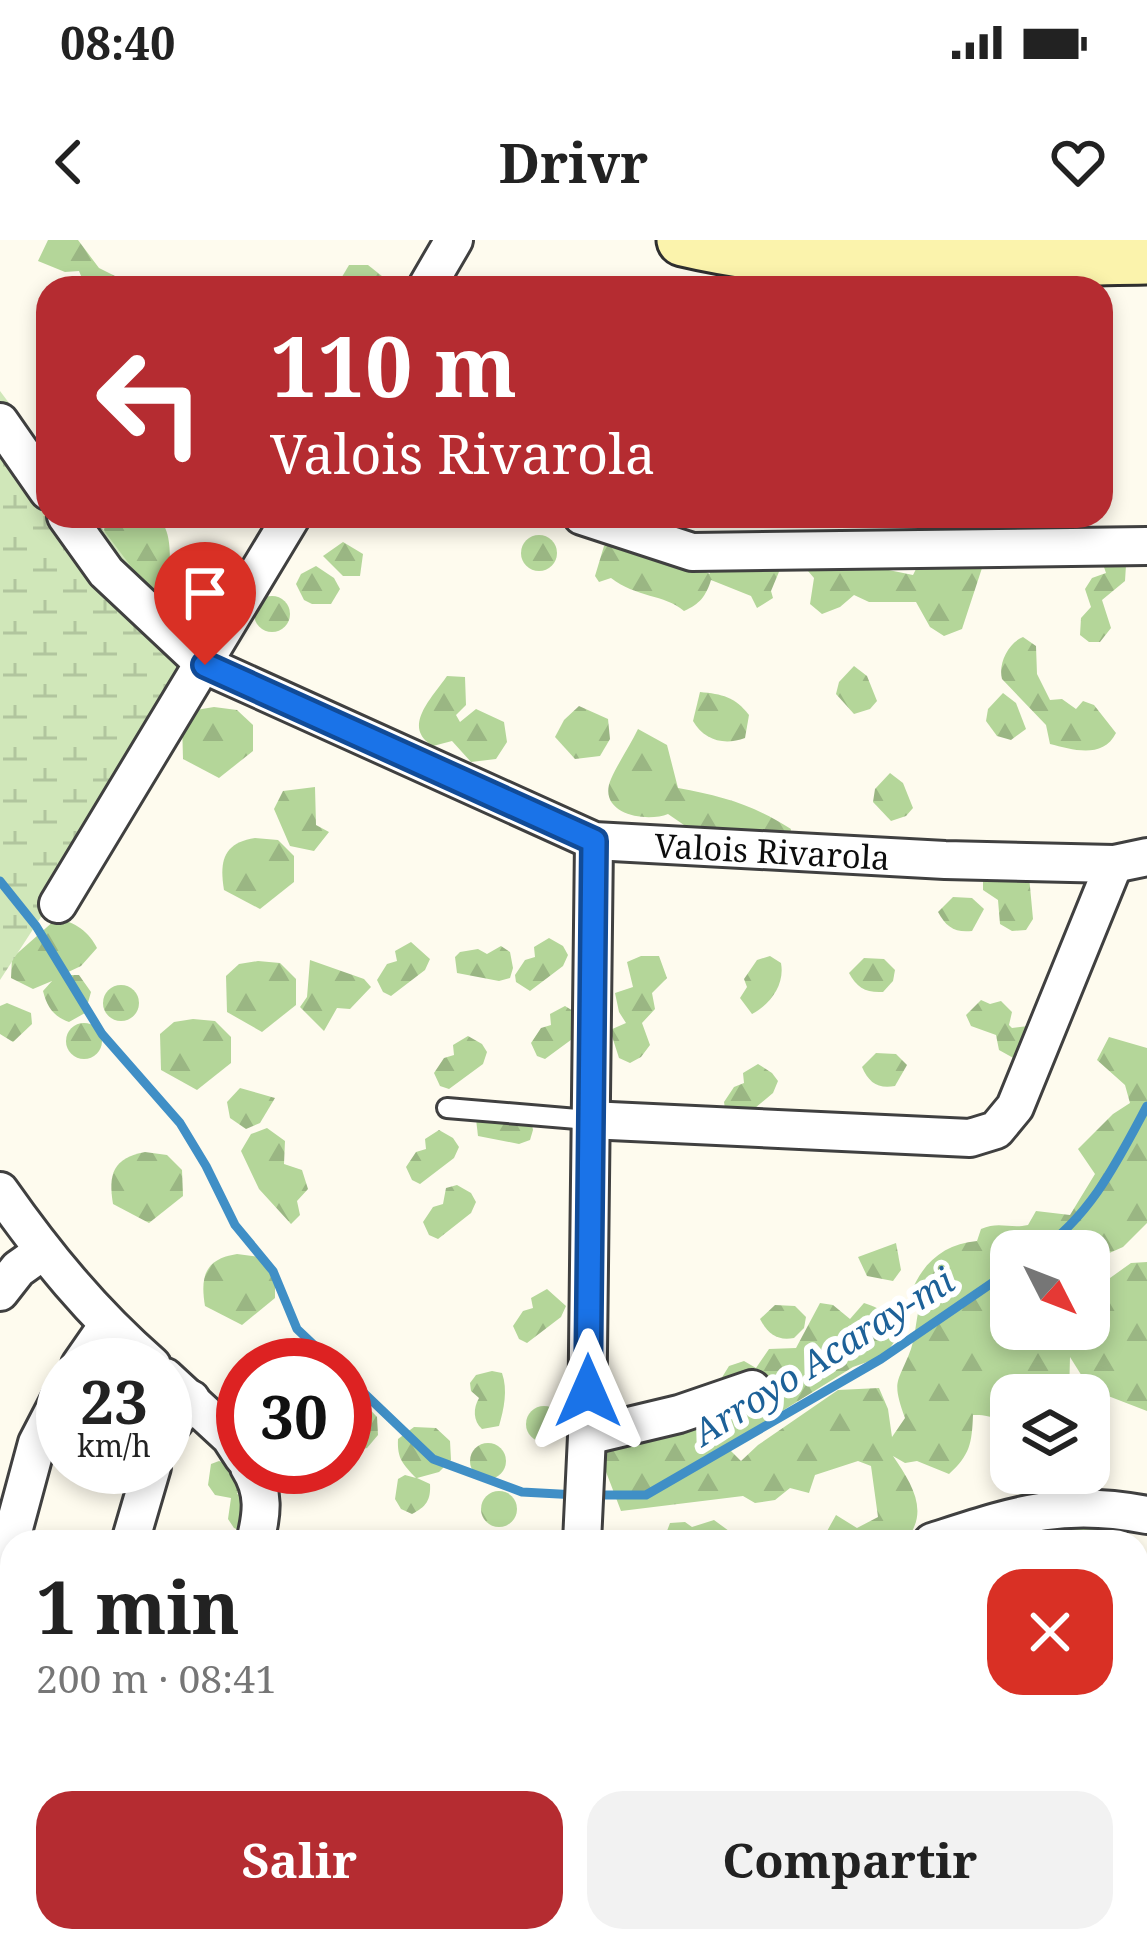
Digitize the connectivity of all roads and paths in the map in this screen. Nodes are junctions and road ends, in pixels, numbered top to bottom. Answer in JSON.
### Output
{"nodes":[{"id":1,"x":454,"y":240,"type":"edge"},
{"id":2,"x":683,"y":240,"type":"edge"},
{"id":3,"x":1126,"y":252,"type":"edge"},
{"id":4,"x":433,"y":276,"type":"edge"},
{"id":5,"x":0,"y":422,"type":"edge"},
{"id":6,"x":36,"y":473,"type":"edge"},
{"id":7,"x":75,"y":528,"type":"edge"},
{"id":8,"x":285,"y":528,"type":"edge"},
{"id":9,"x":619,"y":528,"type":"edge"},
{"id":10,"x":1147,"y":546,"type":"edge"},
{"id":11,"x":205,"y":665,"type":"junction"},
{"id":12,"x":594,"y":841,"type":"junction"},
{"id":13,"x":1131,"y":861,"type":"edge"},
{"id":14,"x":58,"y":904,"type":"dead end"},
{"id":15,"x":448,"y":1108,"type":"dead end"},
{"id":16,"x":589,"y":1120,"type":"junction"},
{"id":17,"x":0,"y":1191,"type":"edge"},
{"id":18,"x":42,"y":1252,"type":"junction"},
{"id":19,"x":0,"y":1292,"type":"edge"},
{"id":20,"x":107,"y":1326,"type":"junction"},
{"id":21,"x":99,"y":1338,"type":"edge"},
{"id":22,"x":121,"y":1338,"type":"edge"},
{"id":23,"x":752,"y":1389,"type":"dead end"},
{"id":24,"x":192,"y":1401,"type":"edge"},
{"id":25,"x":216,"y":1424,"type":"edge"},
{"id":26,"x":36,"y":1448,"type":"edge"},
{"id":27,"x":586,"y":1449,"type":"junction"},
{"id":28,"x":144,"y":1494,"type":"edge"},
{"id":29,"x":260,"y":1494,"type":"edge"},
{"id":30,"x":1147,"y":1516,"type":"edge"},
{"id":31,"x":14,"y":1530,"type":"edge"},
{"id":32,"x":134,"y":1530,"type":"edge"},
{"id":33,"x":258,"y":1530,"type":"edge"},
{"id":34,"x":582,"y":1530,"type":"edge"},
{"id":35,"x":974,"y":1530,"type":"edge"}],
"edges":[{"from":1,"to":4,"type":"street"},
{"from":2,"to":3,"type":"street"},
{"from":5,"to":6,"type":"street"},
{"from":7,"to":11,"type":"street","name":"Valois Rivarola"},
{"from":8,"to":11,"type":"street"},
{"from":9,"to":10,"type":"street"},
{"from":11,"to":12,"type":"street","name":"Valois Rivarola"},
{"from":11,"to":14,"type":"street"},
{"from":12,"to":13,"type":"street","name":"Valois Rivarola"},
{"from":12,"to":16,"type":"street"},
{"from":13,"to":16,"type":"street"},
{"from":15,"to":16,"type":"lane"},
{"from":16,"to":27,"type":"street"},
{"from":17,"to":18,"type":"street"},
{"from":18,"to":19,"type":"street"},
{"from":18,"to":20,"type":"street"},
{"from":20,"to":21,"type":"street"},
{"from":20,"to":22,"type":"street"},
{"from":23,"to":27,"type":"street"},
{"from":24,"to":25,"type":"street"},
{"from":26,"to":31,"type":"street"},
{"from":27,"to":34,"type":"street"},
{"from":28,"to":32,"type":"street"},
{"from":29,"to":33,"type":"street"},
{"from":30,"to":35,"type":"street"}]}
